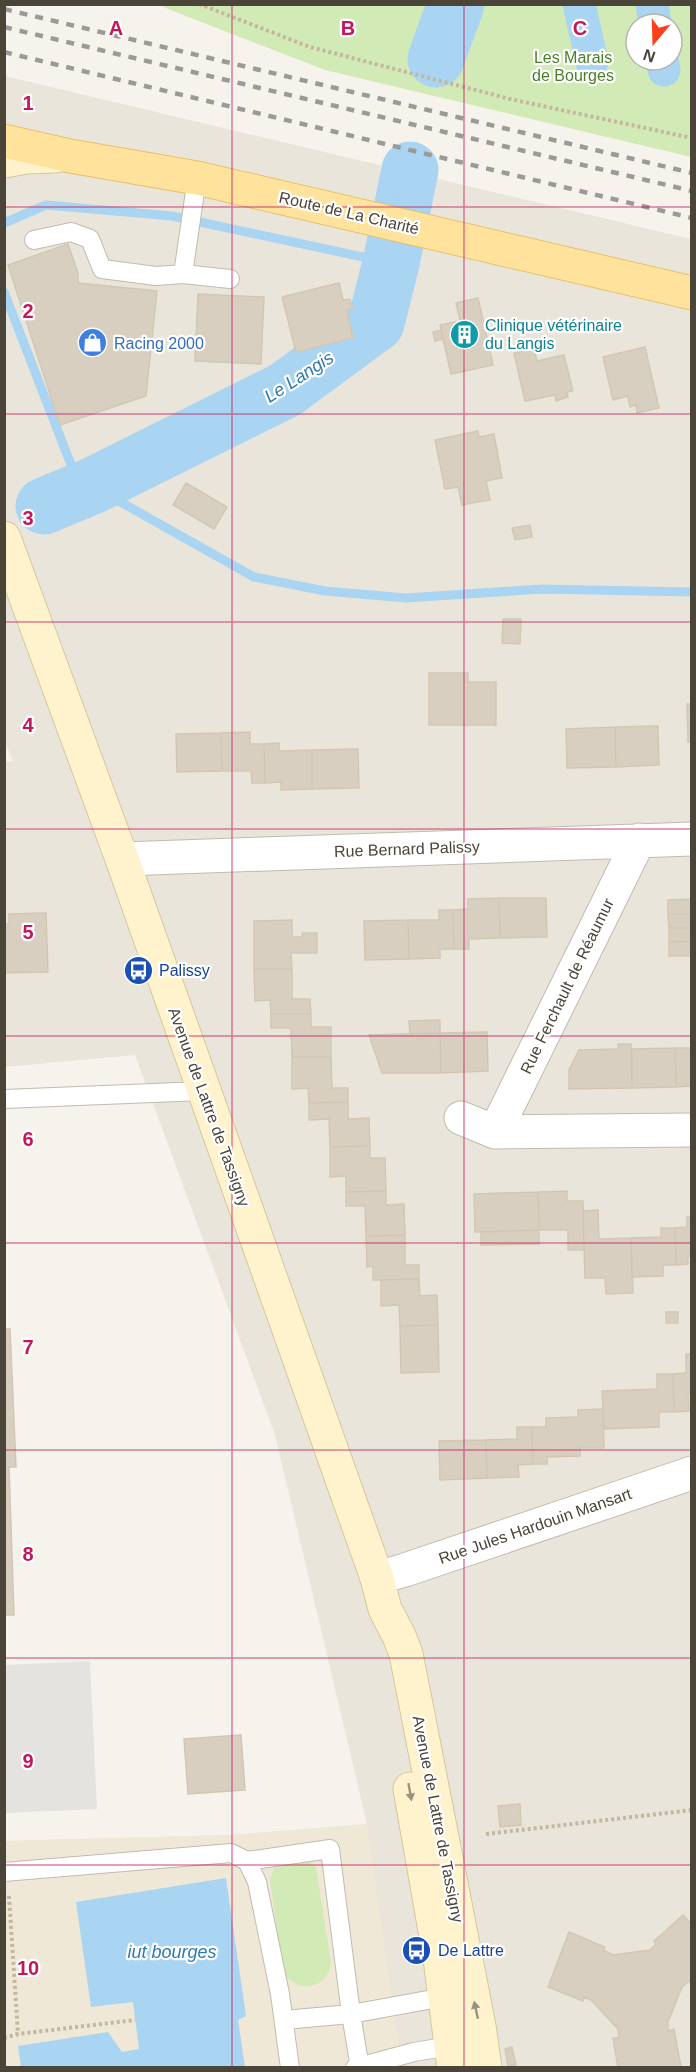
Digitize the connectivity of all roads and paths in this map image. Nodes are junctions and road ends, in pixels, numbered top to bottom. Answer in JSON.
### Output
{"nodes":[{"id":1,"x":199,"y":4,"type":"edge"},
{"id":2,"x":692,"y":138,"type":"edge"},
{"id":3,"x":4,"y":141,"type":"edge"},
{"id":4,"x":70,"y":156,"type":"junction"},
{"id":5,"x":4,"y":161,"type":"edge"},
{"id":6,"x":194,"y":192,"type":"junction"},
{"id":7,"x":34,"y":240,"type":"dead end"},
{"id":8,"x":183,"y":274,"type":"junction"},
{"id":9,"x":230,"y":279,"type":"dead end"},
{"id":10,"x":692,"y":293,"type":"edge"},
{"id":11,"x":7,"y":544,"type":"edge"},
{"id":12,"x":692,"y":838,"type":"edge"},
{"id":13,"x":639,"y":840,"type":"junction"},
{"id":14,"x":122,"y":859,"type":"junction"},
{"id":15,"x":203,"y":1091,"type":"junction"},
{"id":16,"x":4,"y":1099,"type":"edge"},
{"id":17,"x":461,"y":1118,"type":"dead end"},
{"id":18,"x":692,"y":1130,"type":"edge"},
{"id":19,"x":495,"y":1132,"type":"junction"},
{"id":20,"x":692,"y":1473,"type":"edge"},
{"id":21,"x":377,"y":1578,"type":"junction"},
{"id":22,"x":385,"y":1609,"type":"junction"},
{"id":23,"x":692,"y":1810,"type":"edge"},
{"id":24,"x":486,"y":1834,"type":"dead end"},
{"id":25,"x":248,"y":1861,"type":"junction"},
{"id":26,"x":6,"y":1872,"type":"edge"},
{"id":27,"x":444,"y":1997,"type":"junction"},
{"id":28,"x":351,"y":2014,"type":"junction"},
{"id":29,"x":135,"y":2020,"type":"dead end"},
{"id":30,"x":284,"y":2020,"type":"junction"},
{"id":31,"x":18,"y":2034,"type":"junction"},
{"id":32,"x":4,"y":2038,"type":"edge"},
{"id":33,"x":452,"y":2057,"type":"edge"},
{"id":34,"x":290,"y":2067,"type":"edge"},
{"id":35,"x":358,"y":2067,"type":"edge"},
{"id":36,"x":485,"y":2067,"type":"edge"}],
"edges":[{"from":1,"to":2,"type":"path"},
{"from":3,"to":4,"type":"main road","name":"Route de La Charité"},
{"from":4,"to":5,"type":"main road"},
{"from":4,"to":6,"type":"main road","name":"Route de La Charité"},
{"from":6,"to":8,"type":"lane"},
{"from":6,"to":10,"type":"main road","name":"Route de La Charité"},
{"from":7,"to":8,"type":"lane"},
{"from":8,"to":9,"type":"lane"},
{"from":11,"to":14,"type":"main road","name":"Avenue de Lattre de Tassigny"},
{"from":12,"to":13,"type":"street","name":"Rue Bernard Palissy"},
{"from":13,"to":14,"type":"street","name":"Rue Bernard Palissy"},
{"from":13,"to":19,"type":"street","name":"Rue Ferchault de Réaumur"},
{"from":14,"to":15,"type":"main road","name":"Avenue de Lattre de Tassigny"},
{"from":15,"to":16,"type":"lane"},
{"from":15,"to":21,"type":"main road","name":"Avenue de Lattre de Tassigny"},
{"from":17,"to":19,"type":"street"},
{"from":18,"to":19,"type":"street"},
{"from":20,"to":21,"type":"street","name":"Rue Jules Hardouin Mansart"},
{"from":21,"to":22,"type":"main road","name":"Avenue de Lattre de Tassigny"},
{"from":22,"to":27,"type":"main road","name":"Avenue de Lattre de Tassigny","one_way":true},
{"from":36,"to":22,"type":"main road","name":"Avenue de Lattre de Tassigny","one_way":true},
{"from":23,"to":24,"type":"path"},
{"from":25,"to":26,"type":"lane"},
{"from":25,"to":28,"type":"lane"},
{"from":25,"to":30,"type":"lane"},
{"from":26,"to":31,"type":"path"},
{"from":27,"to":28,"type":"lane"},
{"from":27,"to":33,"type":"main road","name":"Avenue de Lattre de Tassigny"},
{"from":28,"to":30,"type":"lane"},
{"from":28,"to":35,"type":"lane"},
{"from":29,"to":31,"type":"path"},
{"from":30,"to":34,"type":"lane"},
{"from":31,"to":32,"type":"path"},
{"from":33,"to":35,"type":"lane"}]}
